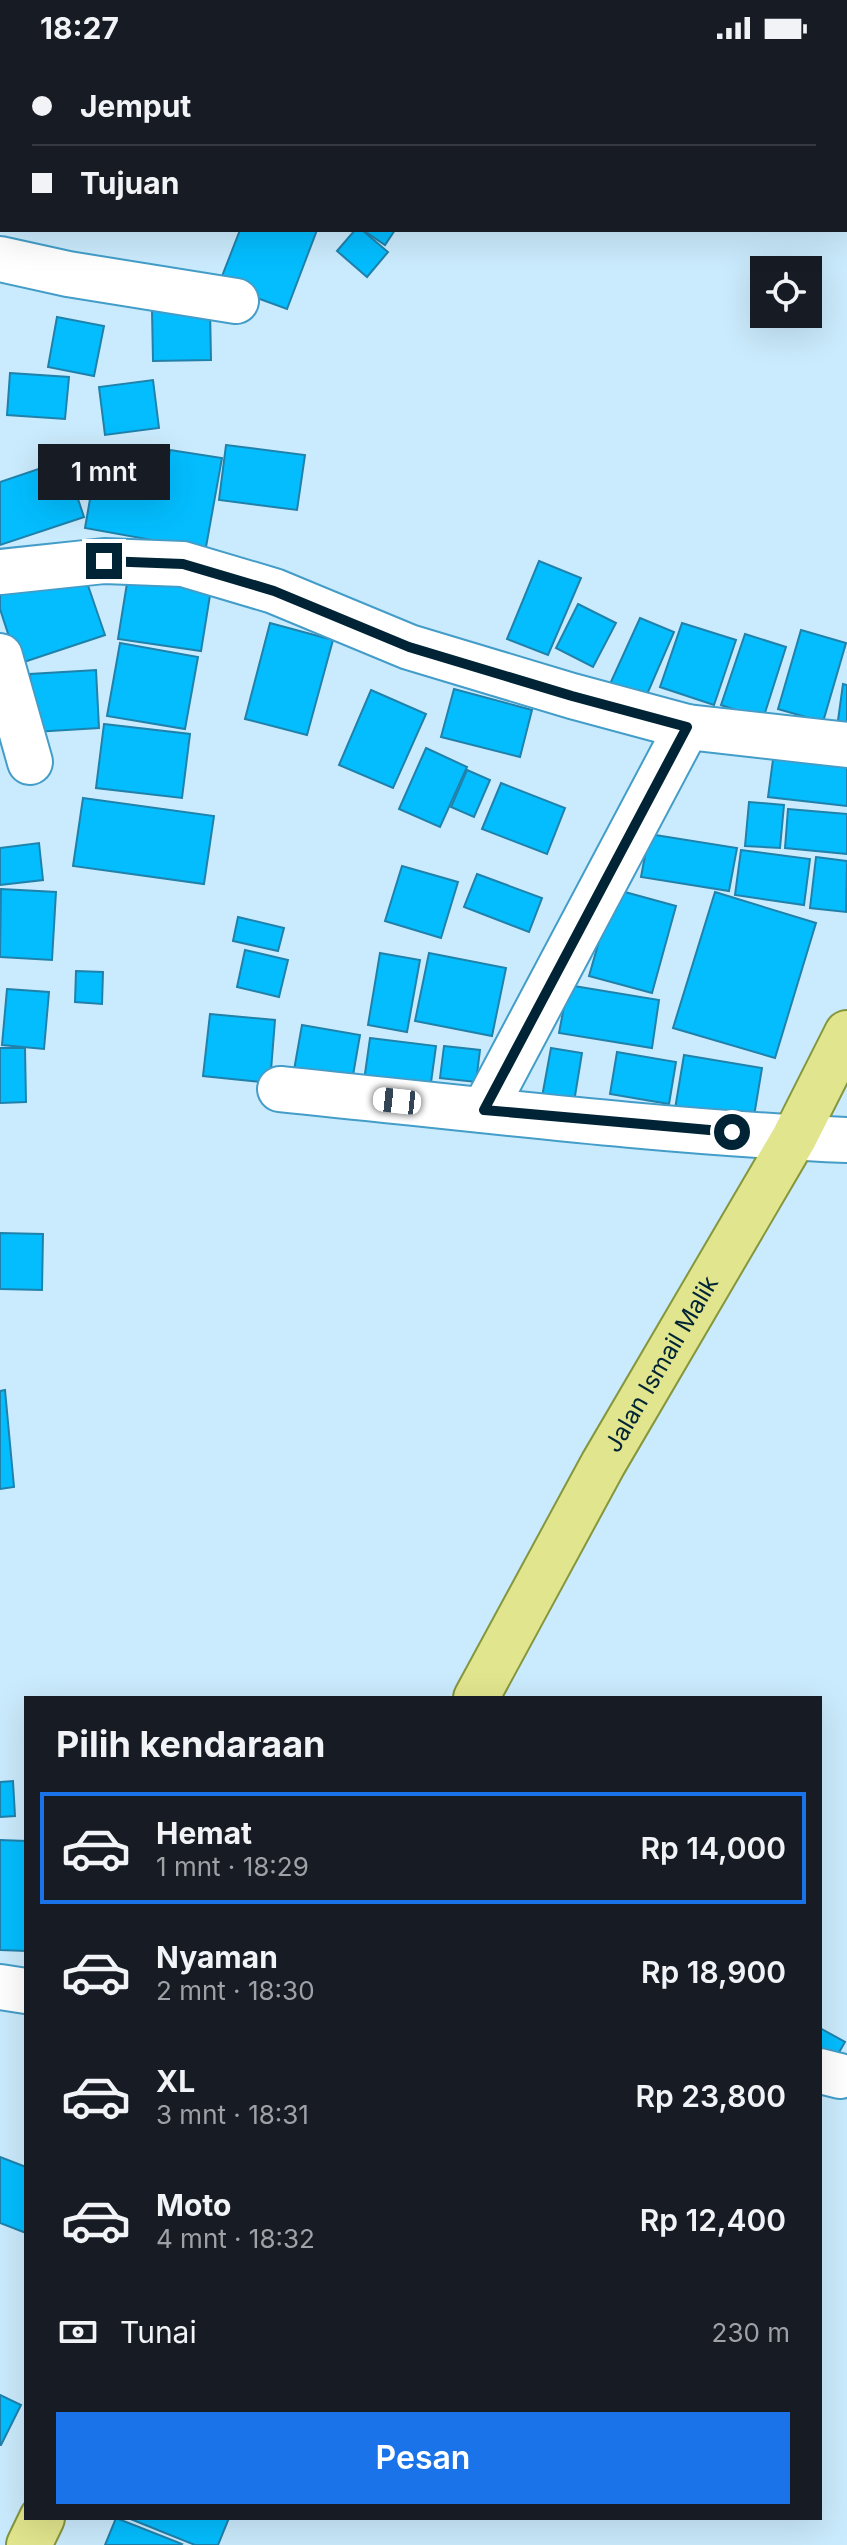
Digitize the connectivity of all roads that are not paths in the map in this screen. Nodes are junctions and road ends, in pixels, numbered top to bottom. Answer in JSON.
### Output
{"nodes":[{"id":1,"x":0,"y":259,"type":"edge"},
{"id":2,"x":236,"y":301,"type":"dead end"},
{"id":3,"x":0,"y":572,"type":"edge"},
{"id":4,"x":0,"y":656,"type":"edge"},
{"id":5,"x":687,"y":727,"type":"junction"},
{"id":6,"x":847,"y":745,"type":"edge"},
{"id":7,"x":30,"y":762,"type":"dead end"},
{"id":8,"x":847,"y":1033,"type":"edge"},
{"id":9,"x":280,"y":1089,"type":"dead end"},
{"id":10,"x":484,"y":1110,"type":"junction"},
{"id":11,"x":794,"y":1138,"type":"junction"},
{"id":12,"x":847,"y":1140,"type":"edge"},
{"id":13,"x":477,"y":1696,"type":"edge"},
{"id":14,"x":0,"y":1987,"type":"edge"},
{"id":15,"x":24,"y":1991,"type":"edge"},
{"id":16,"x":41,"y":2520,"type":"edge"},
{"id":17,"x":29,"y":2545,"type":"edge"}],
"edges":[{"from":1,"to":2,"type":"street"},
{"from":3,"to":5,"type":"street"},
{"from":4,"to":7,"type":"street"},
{"from":5,"to":6,"type":"street"},
{"from":5,"to":10,"type":"street"},
{"from":8,"to":11,"type":"main road","name":"Jalan Ismail Malik"},
{"from":9,"to":10,"type":"street"},
{"from":10,"to":11,"type":"street"},
{"from":11,"to":12,"type":"street"},
{"from":11,"to":13,"type":"main road","name":"Jalan Ismail Malik"},
{"from":14,"to":15,"type":"street"},
{"from":16,"to":17,"type":"main road"}]}
